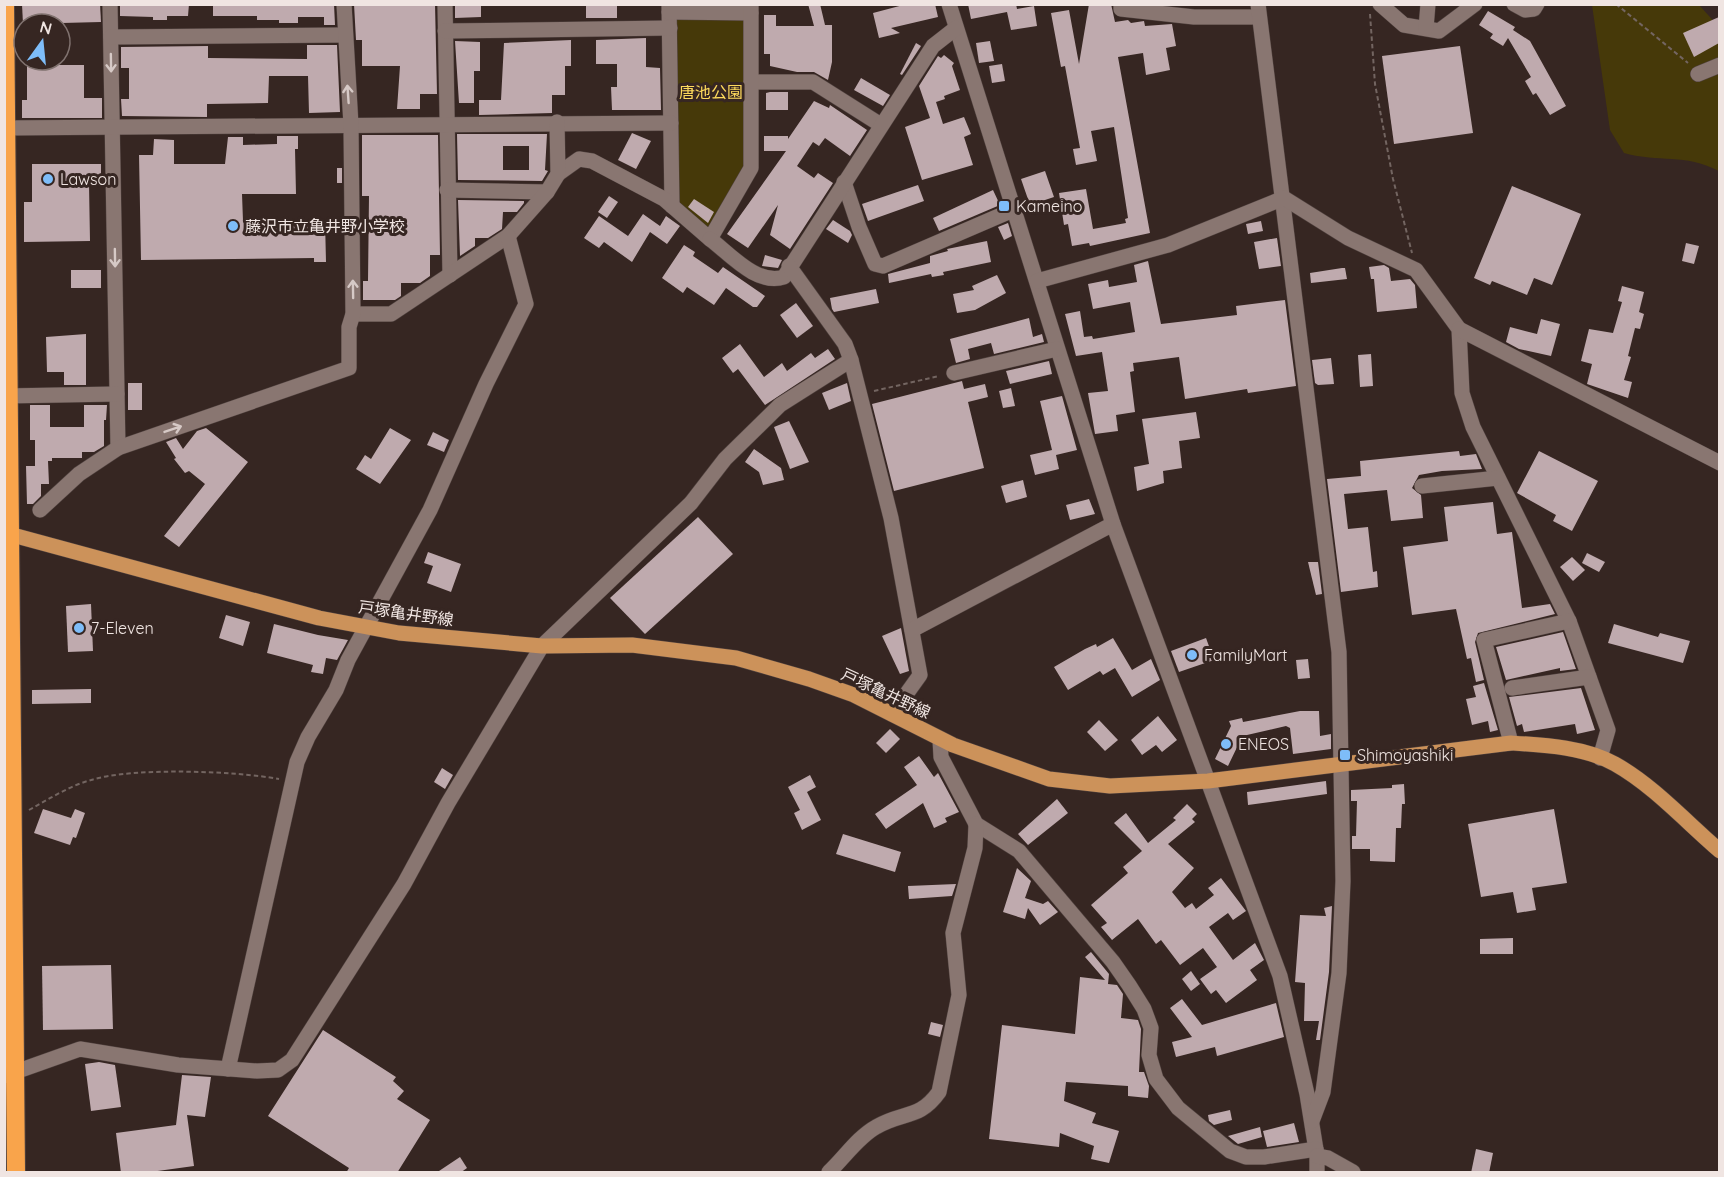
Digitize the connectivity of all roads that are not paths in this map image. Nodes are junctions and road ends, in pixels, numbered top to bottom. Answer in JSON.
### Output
{"nodes":[{"id":1,"x":5,"y":4,"type":"edge"},
{"id":2,"x":110,"y":4,"type":"edge"},
{"id":3,"x":344,"y":4,"type":"edge"},
{"id":4,"x":445,"y":4,"type":"edge"},
{"id":5,"x":949,"y":4,"type":"edge"},
{"id":6,"x":1122,"y":4,"type":"edge"},
{"id":7,"x":1428,"y":4,"type":"edge"},
{"id":8,"x":1474,"y":4,"type":"edge"},
{"id":9,"x":1375,"y":8,"type":"edge"},
{"id":10,"x":751,"y":9,"type":"edge"},
{"id":11,"x":1258,"y":11,"type":"edge"},
{"id":12,"x":670,"y":15,"type":"edge"},
{"id":13,"x":956,"y":28,"type":"junction"},
{"id":14,"x":1426,"y":28,"type":"junction"},
{"id":15,"x":445,"y":31,"type":"junction"},
{"id":16,"x":344,"y":35,"type":"junction"},
{"id":17,"x":111,"y":37,"type":"junction"},
{"id":18,"x":1719,"y":65,"type":"edge"},
{"id":19,"x":1698,"y":74,"type":"road end"},
{"id":20,"x":751,"y":82,"type":"junction"},
{"id":21,"x":557,"y":122,"type":"junction"},
{"id":22,"x":671,"y":123,"type":"junction"},
{"id":23,"x":351,"y":125,"type":"junction"},
{"id":24,"x":446,"y":125,"type":"junction"},
{"id":25,"x":881,"y":125,"type":"junction"},
{"id":26,"x":112,"y":127,"type":"junction"},
{"id":27,"x":5,"y":128,"type":"edge"},
{"id":28,"x":558,"y":174,"type":"junction"},
{"id":29,"x":844,"y":182,"type":"junction"},
{"id":30,"x":447,"y":190,"type":"junction"},
{"id":31,"x":547,"y":192,"type":"junction"},
{"id":32,"x":1284,"y":198,"type":"junction"},
{"id":33,"x":672,"y":206,"type":"junction"},
{"id":34,"x":1013,"y":210,"type":"junction"},
{"id":35,"x":508,"y":236,"type":"junction"},
{"id":36,"x":710,"y":239,"type":"junction"},
{"id":37,"x":789,"y":266,"type":"junction"},
{"id":38,"x":450,"y":275,"type":"junction"},
{"id":39,"x":1037,"y":281,"type":"junction"},
{"id":40,"x":353,"y":314,"type":"junction"},
{"id":41,"x":1459,"y":329,"type":"junction"},
{"id":42,"x":1058,"y":349,"type":"junction"},
{"id":43,"x":851,"y":360,"type":"junction"},
{"id":44,"x":954,"y":373,"type":"road end"},
{"id":45,"x":117,"y":394,"type":"junction"},
{"id":46,"x":7,"y":396,"type":"edge"},
{"id":47,"x":7,"y":440,"type":"edge"},
{"id":48,"x":118,"y":448,"type":"junction"},
{"id":49,"x":1719,"y":464,"type":"edge"},
{"id":50,"x":1498,"y":478,"type":"junction"},
{"id":51,"x":1422,"y":486,"type":"dead end"},
{"id":52,"x":40,"y":510,"type":"dead end"},
{"id":53,"x":1113,"y":524,"type":"junction"},
{"id":54,"x":7,"y":536,"type":"edge"},
{"id":55,"x":1569,"y":621,"type":"junction"},
{"id":56,"x":368,"y":627,"type":"junction"},
{"id":57,"x":912,"y":630,"type":"junction"},
{"id":58,"x":542,"y":646,"type":"junction"},
{"id":59,"x":1589,"y":677,"type":"junction"},
{"id":60,"x":1512,"y":688,"type":"dead end"},
{"id":61,"x":892,"y":714,"type":"junction"},
{"id":62,"x":940,"y":740,"type":"junction"},
{"id":63,"x":1511,"y":743,"type":"junction"},
{"id":64,"x":1600,"y":758,"type":"junction"},
{"id":65,"x":1343,"y":762,"type":"junction"},
{"id":66,"x":1208,"y":781,"type":"junction"},
{"id":67,"x":9,"y":813,"type":"edge"},
{"id":68,"x":976,"y":824,"type":"junction"},
{"id":69,"x":1719,"y":851,"type":"edge"},
{"id":70,"x":228,"y":1069,"type":"junction"},
{"id":71,"x":10,"y":1074,"type":"edge"},
{"id":72,"x":1311,"y":1124,"type":"junction"},
{"id":73,"x":1317,"y":1152,"type":"junction"},
{"id":74,"x":16,"y":1173,"type":"edge"},
{"id":75,"x":829,"y":1173,"type":"edge"},
{"id":76,"x":1317,"y":1173,"type":"edge"},
{"id":77,"x":1353,"y":1173,"type":"edge"}],
"edges":[{"from":1,"to":27,"type":"highway"},
{"from":2,"to":17,"type":"street"},
{"from":3,"to":16,"type":"street"},
{"from":4,"to":15,"type":"street"},
{"from":5,"to":13,"type":"street"},
{"from":6,"to":11,"type":"street"},
{"from":7,"to":14,"type":"street"},
{"from":8,"to":14,"type":"street"},
{"from":9,"to":14,"type":"street"},
{"from":10,"to":12,"type":"street"},
{"from":10,"to":20,"type":"street"},
{"from":11,"to":32,"type":"street"},
{"from":12,"to":15,"type":"street"},
{"from":12,"to":22,"type":"street"},
{"from":13,"to":25,"type":"street"},
{"from":13,"to":34,"type":"street"},
{"from":15,"to":24,"type":"street"},
{"from":16,"to":17,"type":"street"},
{"from":23,"to":16,"type":"street","one_way":true},
{"from":17,"to":26,"type":"street","one_way":true},
{"from":18,"to":19,"type":"street"},
{"from":20,"to":25,"type":"street"},
{"from":20,"to":36,"type":"street"},
{"from":21,"to":22,"type":"street"},
{"from":21,"to":24,"type":"street"},
{"from":21,"to":28,"type":"street"},
{"from":22,"to":33,"type":"street"},
{"from":23,"to":24,"type":"street"},
{"from":23,"to":26,"type":"street"},
{"from":40,"to":23,"type":"street","one_way":true},
{"from":24,"to":30,"type":"street"},
{"from":25,"to":29,"type":"street"},
{"from":26,"to":27,"type":"street"},
{"from":26,"to":45,"type":"street","one_way":true},
{"from":27,"to":46,"type":"highway"},
{"from":28,"to":31,"type":"street"},
{"from":28,"to":33,"type":"street"},
{"from":29,"to":34,"type":"street"},
{"from":29,"to":37,"type":"street"},
{"from":30,"to":31,"type":"street"},
{"from":30,"to":38,"type":"street"},
{"from":31,"to":35,"type":"street"},
{"from":32,"to":39,"type":"street"},
{"from":32,"to":41,"type":"street"},
{"from":32,"to":65,"type":"street"},
{"from":33,"to":36,"type":"street"},
{"from":34,"to":39,"type":"street"},
{"from":35,"to":38,"type":"street"},
{"from":35,"to":56,"type":"street"},
{"from":36,"to":37,"type":"street"},
{"from":37,"to":43,"type":"street"},
{"from":38,"to":40,"type":"street"},
{"from":39,"to":42,"type":"street"},
{"from":48,"to":40,"type":"street","one_way":true},
{"from":41,"to":49,"type":"street"},
{"from":41,"to":50,"type":"street"},
{"from":42,"to":44,"type":"street"},
{"from":42,"to":53,"type":"street"},
{"from":43,"to":57,"type":"street"},
{"from":43,"to":58,"type":"street"},
{"from":45,"to":46,"type":"street"},
{"from":45,"to":48,"type":"street"},
{"from":46,"to":47,"type":"highway"},
{"from":47,"to":54,"type":"highway"},
{"from":48,"to":52,"type":"street"},
{"from":50,"to":51,"type":"street"},
{"from":50,"to":55,"type":"street"},
{"from":53,"to":57,"type":"street"},
{"from":53,"to":66,"type":"street"},
{"from":54,"to":56,"type":"main road","name":"戸塚亀井野線"},
{"from":54,"to":67,"type":"highway"},
{"from":55,"to":59,"type":"street"},
{"from":55,"to":63,"type":"street"},
{"from":56,"to":58,"type":"main road","name":"戸塚亀井野線"},
{"from":56,"to":70,"type":"street"},
{"from":57,"to":61,"type":"street"},
{"from":58,"to":61,"type":"main road","name":"戸塚亀井野線"},
{"from":58,"to":70,"type":"street"},
{"from":59,"to":60,"type":"street"},
{"from":59,"to":64,"type":"street"},
{"from":61,"to":62,"type":"main road","name":"戸塚亀井野線"},
{"from":62,"to":66,"type":"main road","name":"戸塚亀井野線"},
{"from":62,"to":68,"type":"street"},
{"from":63,"to":64,"type":"main road","name":"戸塚亀井野線"},
{"from":63,"to":65,"type":"main road","name":"戸塚亀井野線"},
{"from":64,"to":69,"type":"main road","name":"戸塚亀井野線"},
{"from":65,"to":66,"type":"main road","name":"戸塚亀井野線"},
{"from":65,"to":72,"type":"street"},
{"from":66,"to":72,"type":"street"},
{"from":67,"to":71,"type":"highway"},
{"from":68,"to":73,"type":"street"},
{"from":68,"to":75,"type":"street"},
{"from":70,"to":71,"type":"street"},
{"from":71,"to":74,"type":"highway"},
{"from":72,"to":73,"type":"street"},
{"from":73,"to":76,"type":"street"},
{"from":73,"to":77,"type":"street"}]}
